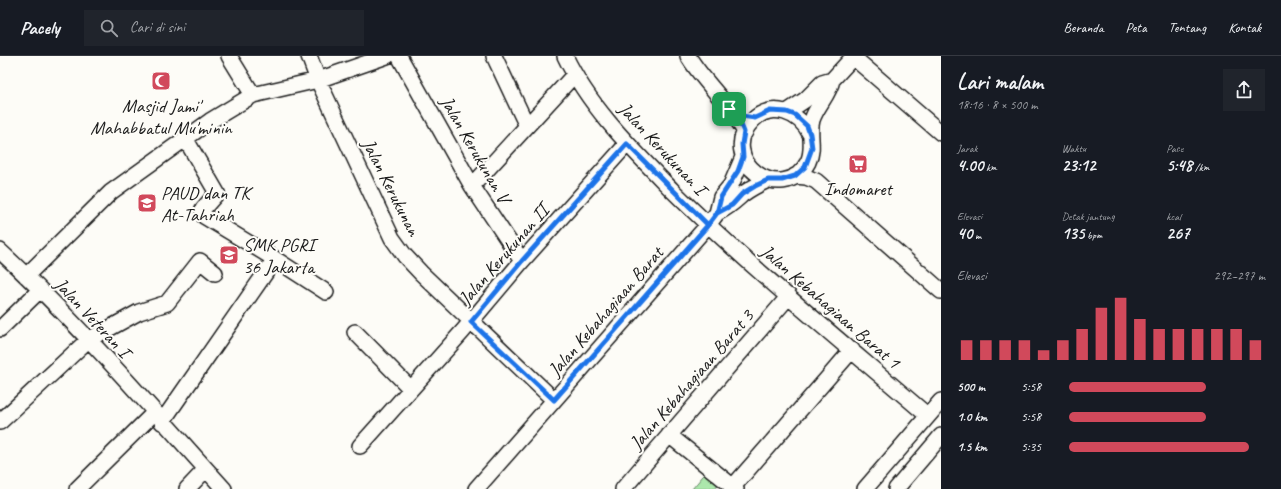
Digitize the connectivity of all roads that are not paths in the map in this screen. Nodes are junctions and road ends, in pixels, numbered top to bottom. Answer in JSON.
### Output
{"nodes":[{"id":1,"x":230,"y":56,"type":"edge"},
{"id":2,"x":309,"y":56,"type":"edge"},
{"id":3,"x":387,"y":56,"type":"edge"},
{"id":4,"x":400,"y":56,"type":"edge"},
{"id":5,"x":494,"y":56,"type":"edge"},
{"id":6,"x":565,"y":56,"type":"edge"},
{"id":7,"x":853,"y":57,"type":"edge"},
{"id":8,"x":692,"y":58,"type":"edge"},
{"id":9,"x":574,"y":75,"type":"junction"},
{"id":10,"x":318,"y":80,"type":"junction"},
{"id":11,"x":832,"y":80,"type":"junction"},
{"id":12,"x":253,"y":95,"type":"junction"},
{"id":13,"x":729,"y":109,"type":"junction"},
{"id":14,"x":787,"y":112,"type":"junction"},
{"id":15,"x":755,"y":118,"type":"junction"},
{"id":16,"x":527,"y":126,"type":"junction"},
{"id":17,"x":939,"y":128,"type":"edge"},
{"id":18,"x":744,"y":132,"type":"junction"},
{"id":19,"x":810,"y":134,"type":"junction"},
{"id":20,"x":185,"y":138,"type":"junction"},
{"id":21,"x":627,"y":144,"type":"junction"},
{"id":22,"x":743,"y":157,"type":"junction"},
{"id":23,"x":808,"y":162,"type":"junction"},
{"id":24,"x":795,"y":176,"type":"junction"},
{"id":25,"x":768,"y":180,"type":"junction"},
{"id":26,"x":816,"y":181,"type":"junction"},
{"id":27,"x":472,"y":186,"type":"junction"},
{"id":28,"x":712,"y":219,"type":"junction"},
{"id":29,"x":0,"y":251,"type":"edge"},
{"id":30,"x":276,"y":259,"type":"junction"},
{"id":31,"x":522,"y":261,"type":"junction"},
{"id":32,"x":214,"y":272,"type":"dead end"},
{"id":33,"x":26,"y":276,"type":"junction"},
{"id":34,"x":40,"y":290,"type":"junction"},
{"id":35,"x":941,"y":291,"type":"edge"},
{"id":36,"x":326,"y":292,"type":"dead end"},
{"id":37,"x":789,"y":296,"type":"junction"},
{"id":38,"x":471,"y":322,"type":"junction"},
{"id":39,"x":0,"y":329,"type":"edge"},
{"id":40,"x":355,"y":332,"type":"dead end"},
{"id":41,"x":88,"y":340,"type":"junction"},
{"id":42,"x":852,"y":350,"type":"junction"},
{"id":43,"x":411,"y":389,"type":"junction"},
{"id":44,"x":554,"y":400,"type":"junction"},
{"id":45,"x":941,"y":401,"type":"edge"},
{"id":46,"x":928,"y":416,"type":"junction"},
{"id":47,"x":158,"y":418,"type":"junction"},
{"id":48,"x":0,"y":422,"type":"edge"},
{"id":49,"x":669,"y":435,"type":"junction"},
{"id":50,"x":941,"y":436,"type":"edge"},
{"id":51,"x":360,"y":446,"type":"dead end"},
{"id":52,"x":206,"y":469,"type":"junction"},
{"id":53,"x":733,"y":488,"type":"edge"},
{"id":54,"x":77,"y":489,"type":"edge"},
{"id":55,"x":187,"y":489,"type":"edge"},
{"id":56,"x":224,"y":489,"type":"edge"},
{"id":57,"x":476,"y":489,"type":"edge"},
{"id":58,"x":623,"y":489,"type":"edge"},
{"id":59,"x":865,"y":489,"type":"edge"},
{"id":60,"x":896,"y":489,"type":"edge"}],
"edges":[{"from":1,"to":12,"type":"street"},
{"from":2,"to":10,"type":"street","name":"Jalan Kerukunan"},
{"from":3,"to":10,"type":"street"},
{"from":4,"to":27,"type":"street","name":"Jalan Kerukunan V"},
{"from":5,"to":16,"type":"street"},
{"from":6,"to":9,"type":"street","name":"Jalan Kerukunan I"},
{"from":7,"to":11,"type":"street"},
{"from":7,"to":17,"type":"street"},
{"from":8,"to":13,"type":"street"},
{"from":9,"to":16,"type":"street"},
{"from":9,"to":21,"type":"street","name":"Jalan Kerukunan I"},
{"from":10,"to":12,"type":"street"},
{"from":10,"to":38,"type":"street","name":"Jalan Kerukunan"},
{"from":11,"to":14,"type":"street"},
{"from":11,"to":19,"type":"street"},
{"from":12,"to":20,"type":"street"},
{"from":13,"to":15,"type":"street"},
{"from":13,"to":18,"type":"street"},
{"from":14,"to":15,"type":"street"},
{"from":14,"to":19,"type":"street"},
{"from":15,"to":18,"type":"street"},
{"from":16,"to":27,"type":"street"},
{"from":18,"to":22,"type":"street"},
{"from":19,"to":23,"type":"street"},
{"from":20,"to":30,"type":"street"},
{"from":20,"to":33,"type":"street"},
{"from":21,"to":28,"type":"street","name":"Jalan Kerukunan I"},
{"from":21,"to":31,"type":"street","name":"Jalan Kerukunan II"},
{"from":22,"to":25,"type":"street"},
{"from":22,"to":28,"type":"street","name":"Jalan Kebahagiaan Barat"},
{"from":23,"to":24,"type":"street"},
{"from":23,"to":26,"type":"street"},
{"from":24,"to":25,"type":"street"},
{"from":24,"to":26,"type":"street"},
{"from":25,"to":28,"type":"street","name":"Jalan Kebahagiaan Barat"},
{"from":26,"to":35,"type":"street"},
{"from":27,"to":31,"type":"street","name":"Jalan Kerukunan V"},
{"from":28,"to":37,"type":"street","name":"Jalan Kebahagiaan Barat 1"},
{"from":28,"to":44,"type":"street","name":"Jalan Kebahagiaan Barat"},
{"from":29,"to":33,"type":"street","name":"Jalan Veteran I"},
{"from":30,"to":36,"type":"street"},
{"from":30,"to":47,"type":"street"},
{"from":31,"to":38,"type":"street","name":"Jalan Kerukunan II"},
{"from":32,"to":41,"type":"street"},
{"from":33,"to":34,"type":"street","name":"Jalan Veteran I"},
{"from":34,"to":39,"type":"street"},
{"from":34,"to":41,"type":"street","name":"Jalan Veteran I"},
{"from":37,"to":42,"type":"street","name":"Jalan Kebahagiaan Barat 1"},
{"from":37,"to":49,"type":"street","name":"Jalan Kebahagiaan Barat 3"},
{"from":38,"to":43,"type":"street","name":"Jalan Kerukunan II"},
{"from":38,"to":44,"type":"street","name":"Jalan Kerukunan"},
{"from":40,"to":43,"type":"street"},
{"from":41,"to":47,"type":"street","name":"Jalan Veteran I"},
{"from":41,"to":48,"type":"street"},
{"from":42,"to":46,"type":"street","name":"Jalan Kebahagiaan Barat 1"},
{"from":42,"to":53,"type":"street"},
{"from":43,"to":51,"type":"street","name":"Jalan Kerukunan II"},
{"from":44,"to":57,"type":"street","name":"Jalan Kebahagiaan Barat"},
{"from":45,"to":46,"type":"street"},
{"from":46,"to":59,"type":"street"},
{"from":47,"to":52,"type":"street","name":"Jalan Veteran I"},
{"from":47,"to":54,"type":"street"},
{"from":49,"to":53,"type":"street"},
{"from":49,"to":58,"type":"street","name":"Jalan Kebahagiaan Barat 3"},
{"from":50,"to":60,"type":"street"},
{"from":52,"to":55,"type":"street"},
{"from":52,"to":56,"type":"street","name":"Jalan Veteran I"}]}
